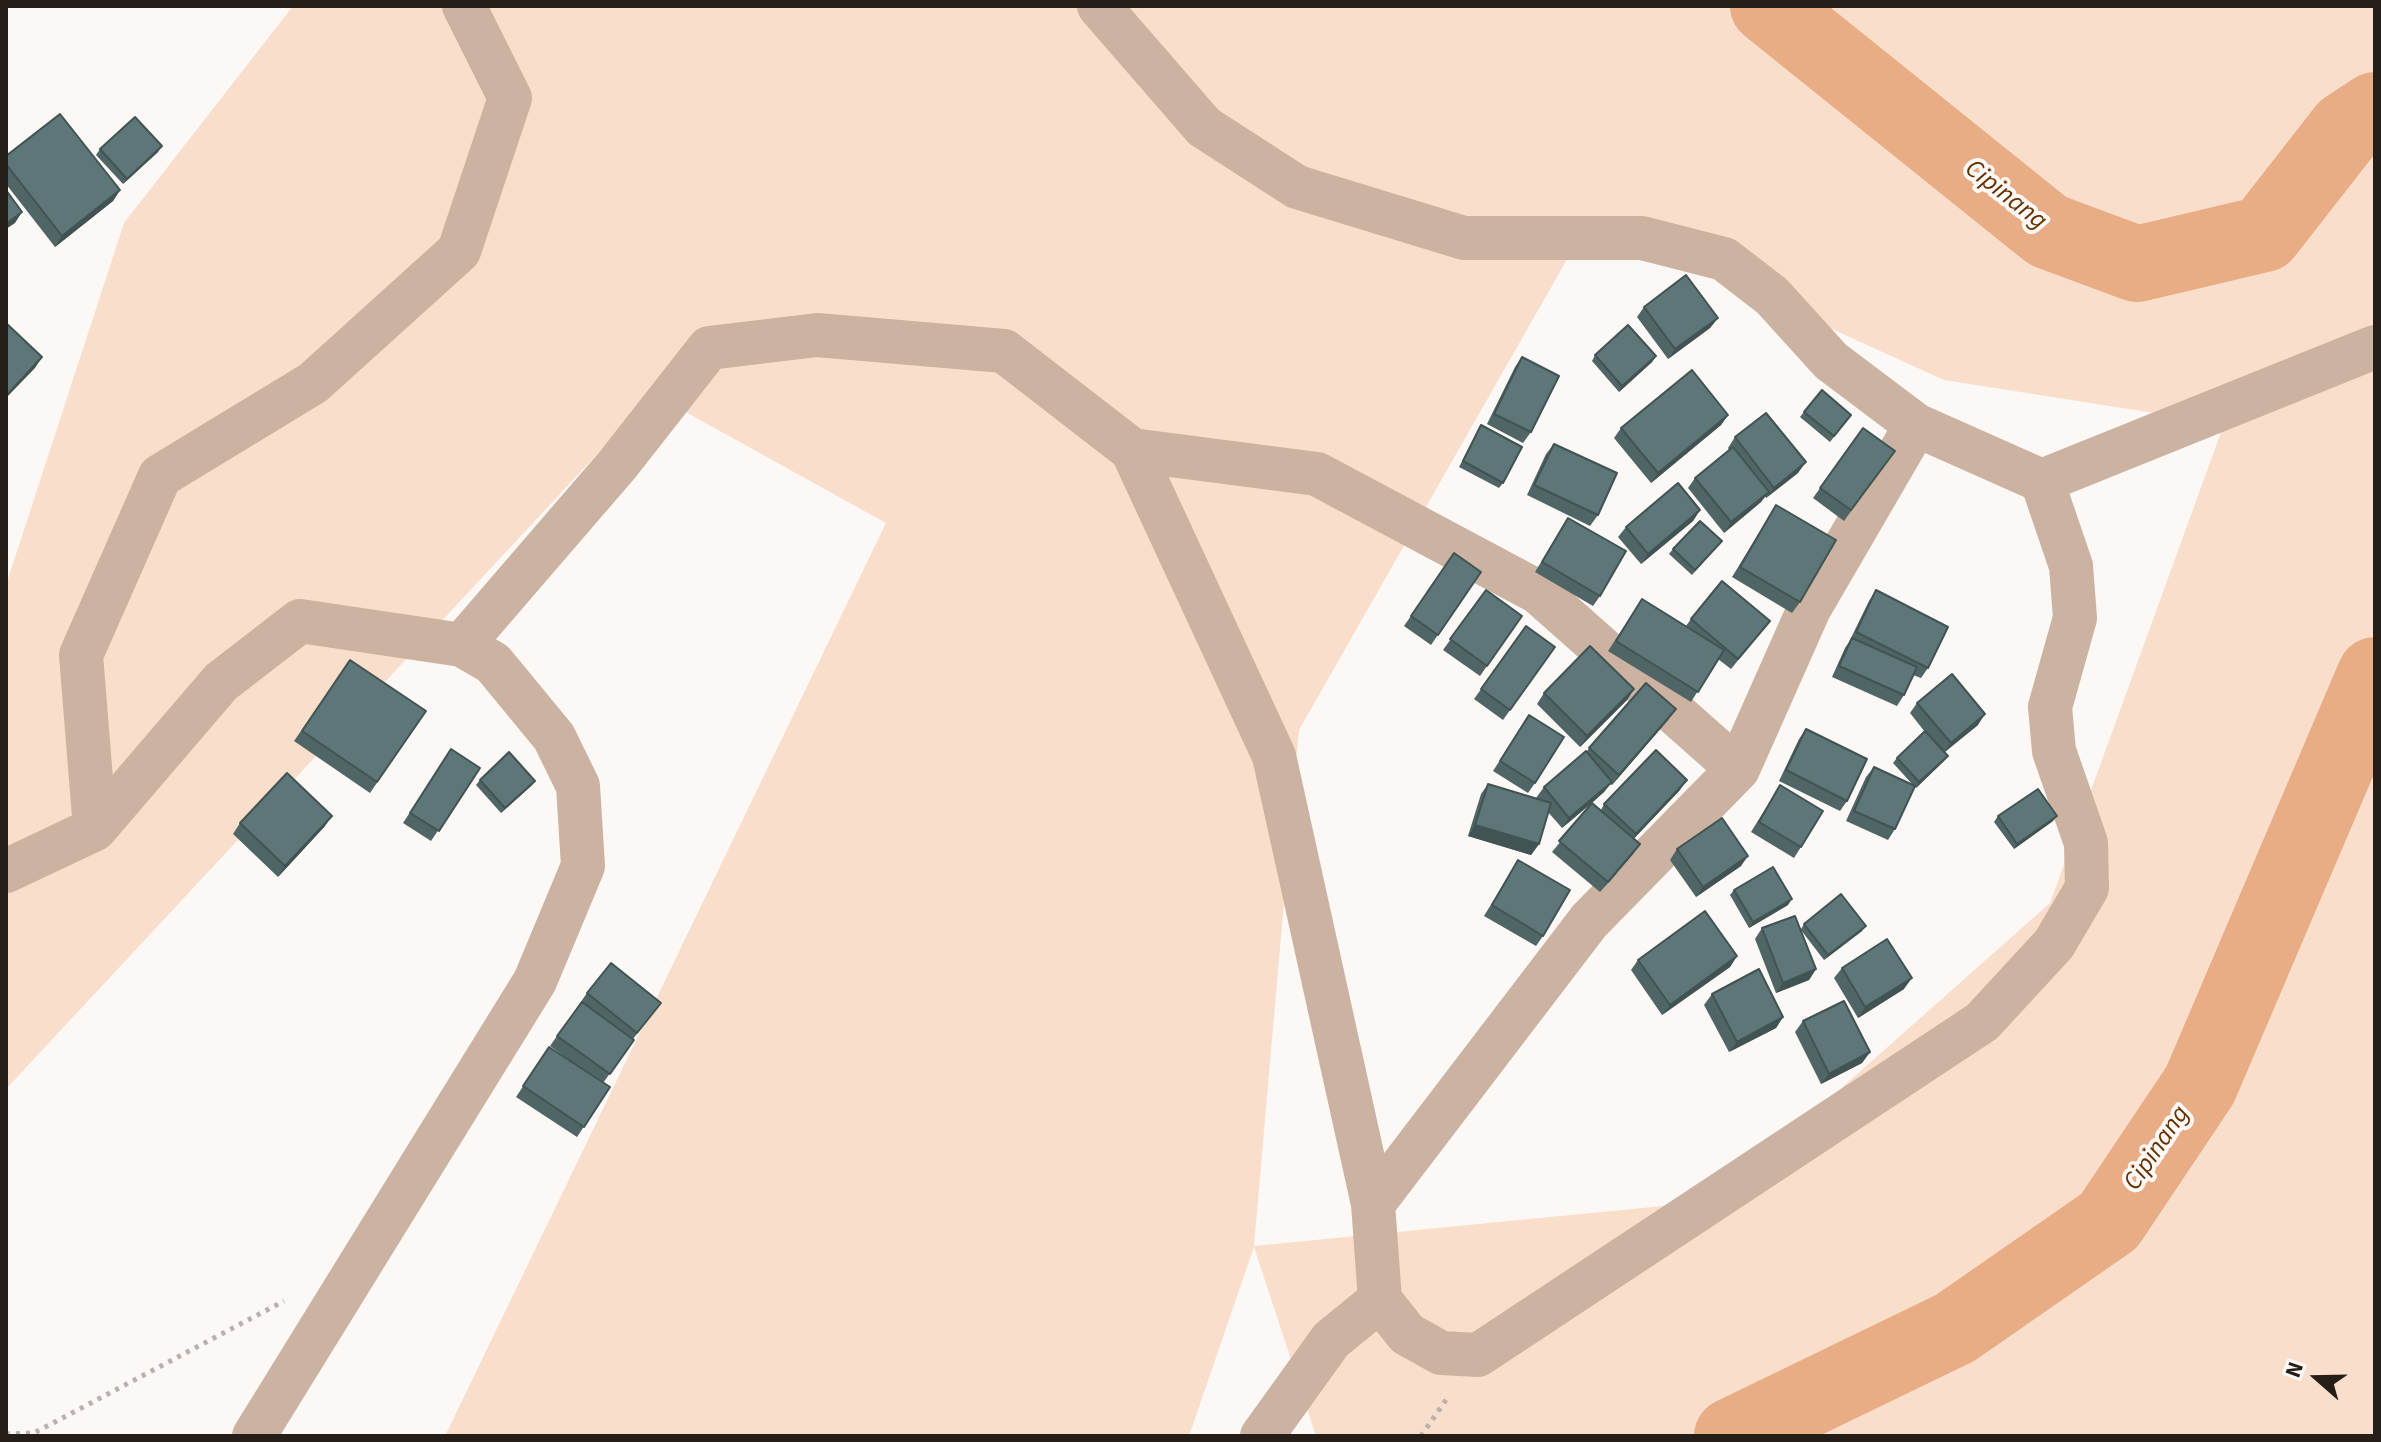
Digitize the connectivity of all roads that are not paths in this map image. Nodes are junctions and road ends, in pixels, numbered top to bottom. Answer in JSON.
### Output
{"nodes":[{"id":1,"x":464,"y":6,"type":"edge"},
{"id":2,"x":1099,"y":6,"type":"edge"},
{"id":3,"x":2375,"y":347,"type":"edge"},
{"id":4,"x":1916,"y":425,"type":"junction"},
{"id":5,"x":1132,"y":450,"type":"junction"},
{"id":6,"x":2042,"y":481,"type":"junction"},
{"id":7,"x":462,"y":645,"type":"junction"},
{"id":8,"x":1738,"y":769,"type":"junction"},
{"id":9,"x":95,"y":829,"type":"junction"},
{"id":10,"x":6,"y":871,"type":"edge"},
{"id":11,"x":1373,"y":1204,"type":"junction"},
{"id":12,"x":1380,"y":1300,"type":"junction"},
{"id":13,"x":254,"y":1436,"type":"edge"},
{"id":14,"x":1262,"y":1436,"type":"edge"}],
"edges":[{"from":1,"to":9,"type":"street"},
{"from":2,"to":4,"type":"street"},
{"from":3,"to":6,"type":"street"},
{"from":4,"to":6,"type":"street"},
{"from":4,"to":8,"type":"street"},
{"from":5,"to":7,"type":"street"},
{"from":5,"to":8,"type":"street"},
{"from":5,"to":11,"type":"street"},
{"from":6,"to":12,"type":"street"},
{"from":7,"to":9,"type":"street"},
{"from":7,"to":13,"type":"street"},
{"from":8,"to":11,"type":"street"},
{"from":9,"to":10,"type":"street"},
{"from":11,"to":12,"type":"street"},
{"from":12,"to":14,"type":"street"}]}
